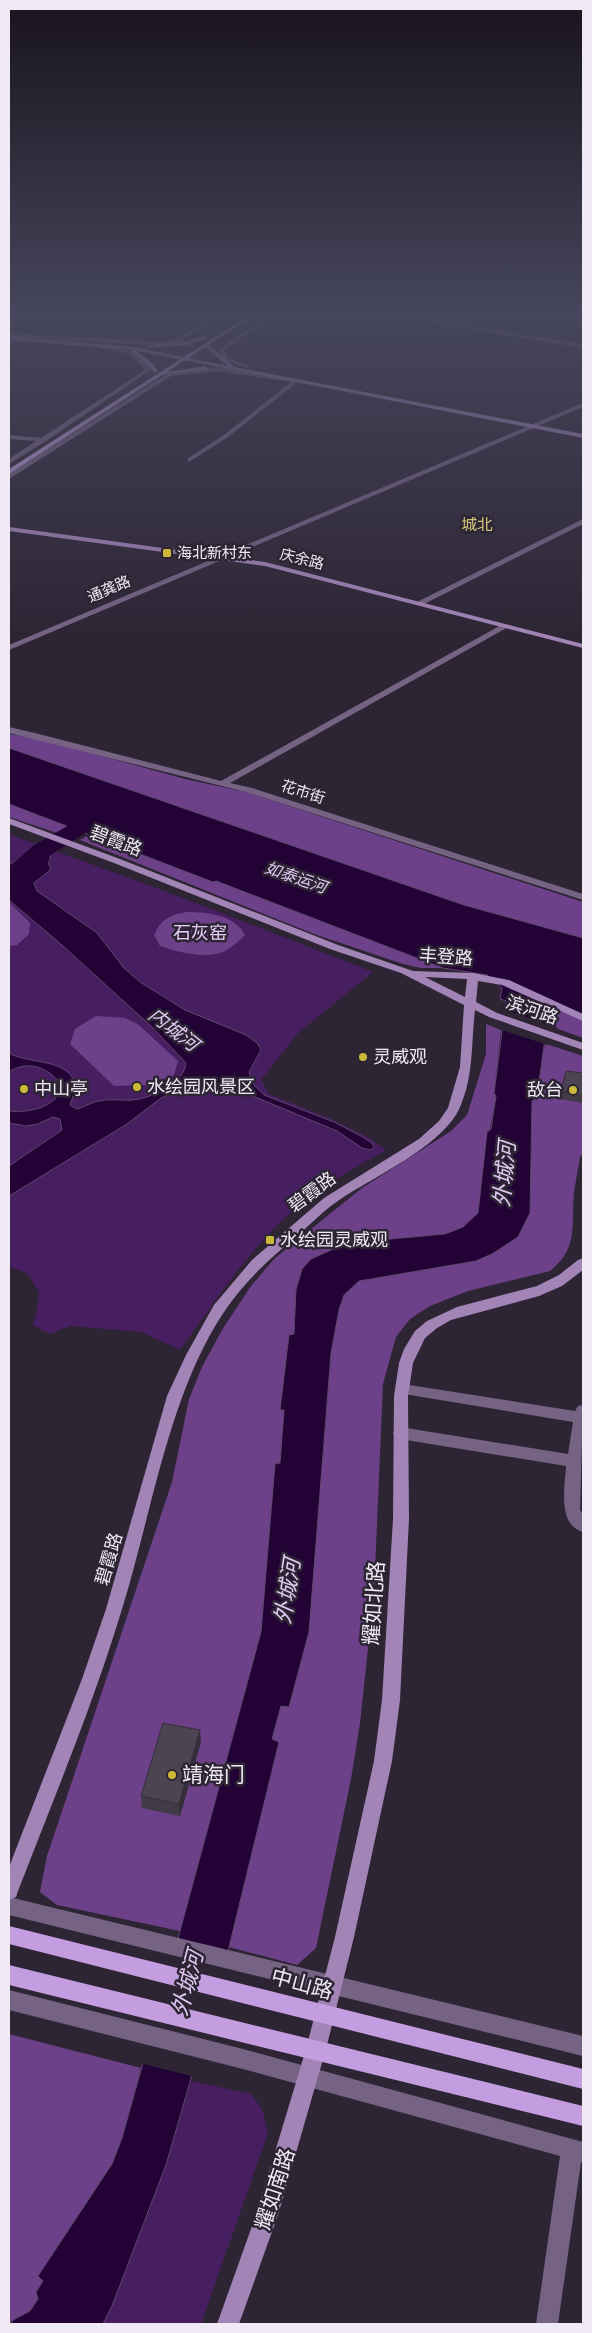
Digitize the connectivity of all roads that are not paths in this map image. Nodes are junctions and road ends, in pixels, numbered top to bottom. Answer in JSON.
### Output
{"nodes":[{"id":1,"x":74,"y":419,"type":"edge"},
{"id":2,"x":83,"y":419,"type":"edge"},
{"id":3,"x":92,"y":419,"type":"edge"},
{"id":4,"x":100,"y":419,"type":"edge"},
{"id":5,"x":248,"y":419,"type":"edge"},
{"id":6,"x":504,"y":419,"type":"edge"},
{"id":7,"x":551,"y":419,"type":"edge"},
{"id":8,"x":537,"y":425,"type":"junction"},
{"id":9,"x":583,"y":432,"type":"edge"},
{"id":10,"x":583,"y":436,"type":"edge"},
{"id":11,"x":9,"y":437,"type":"edge"},
{"id":12,"x":42,"y":440,"type":"junction"},
{"id":13,"x":50,"y":441,"type":"junction"},
{"id":14,"x":189,"y":460,"type":"dead end"},
{"id":15,"x":9,"y":462,"type":"edge"},
{"id":16,"x":9,"y":468,"type":"edge"},
{"id":17,"x":9,"y":472,"type":"edge"},
{"id":18,"x":9,"y":477,"type":"edge"},
{"id":19,"x":583,"y":521,"type":"edge"},
{"id":20,"x":9,"y":529,"type":"edge"},
{"id":21,"x":220,"y":557,"type":"junction"},
{"id":22,"x":419,"y":603,"type":"junction"},
{"id":23,"x":506,"y":626,"type":"junction"},
{"id":24,"x":583,"y":646,"type":"edge"},
{"id":25,"x":9,"y":648,"type":"edge"},
{"id":26,"x":9,"y":730,"type":"edge"},
{"id":27,"x":221,"y":784,"type":"junction"},
{"id":28,"x":9,"y":821,"type":"edge"},
{"id":29,"x":583,"y":897,"type":"edge"},
{"id":30,"x":405,"y":971,"type":"junction"},
{"id":31,"x":473,"y":976,"type":"junction"},
{"id":32,"x":470,"y":1006,"type":"junction"},
{"id":33,"x":583,"y":1018,"type":"edge"},
{"id":34,"x":583,"y":1047,"type":"edge"},
{"id":35,"x":583,"y":1264,"type":"edge"},
{"id":36,"x":403,"y":1389,"type":"junction"},
{"id":37,"x":582,"y":1414,"type":"edge"},
{"id":38,"x":400,"y":1433,"type":"junction"},
{"id":39,"x":574,"y":1461,"type":"junction"},
{"id":40,"x":583,"y":1526,"type":"edge"},
{"id":41,"x":9,"y":1891,"type":"edge"},
{"id":42,"x":9,"y":1906,"type":"edge"},
{"id":43,"x":9,"y":1935,"type":"edge"},
{"id":44,"x":9,"y":1975,"type":"edge"},
{"id":45,"x":334,"y":1985,"type":"junction"},
{"id":46,"x":9,"y":2000,"type":"edge"},
{"id":47,"x":326,"y":2015,"type":"junction"},
{"id":48,"x":583,"y":2046,"type":"edge"},
{"id":49,"x":316,"y":2051,"type":"junction"},
{"id":50,"x":308,"y":2077,"type":"junction"},
{"id":51,"x":583,"y":2079,"type":"edge"},
{"id":52,"x":583,"y":2116,"type":"edge"},
{"id":53,"x":577,"y":2151,"type":"edge"},
{"id":54,"x":228,"y":2324,"type":"edge"},
{"id":55,"x":547,"y":2324,"type":"edge"}],
"edges":[{"from":1,"to":12,"type":"street"},
{"from":2,"to":13,"type":"main road"},
{"from":3,"to":17,"type":"main road"},
{"from":4,"to":18,"type":"street"},
{"from":5,"to":14,"type":"street"},
{"from":6,"to":8,"type":"street"},
{"from":7,"to":8,"type":"street","name":"通龚路"},
{"from":8,"to":9,"type":"street"},
{"from":8,"to":10,"type":"street"},
{"from":8,"to":21,"type":"street","name":"通龚路"},
{"from":11,"to":12,"type":"street"},
{"from":12,"to":13,"type":"street"},
{"from":12,"to":15,"type":"street"},
{"from":13,"to":16,"type":"main road"},
{"from":19,"to":22,"type":"street"},
{"from":20,"to":21,"type":"street","name":"庆余路"},
{"from":21,"to":22,"type":"street","name":"庆余路"},
{"from":21,"to":25,"type":"street","name":"通龚路"},
{"from":22,"to":23,"type":"street","name":"庆余路"},
{"from":23,"to":24,"type":"street","name":"庆余路"},
{"from":23,"to":27,"type":"street"},
{"from":26,"to":27,"type":"street","name":"花市街"},
{"from":27,"to":29,"type":"street","name":"花市街"},
{"from":28,"to":30,"type":"street","name":"碧霞路"},
{"from":30,"to":31,"type":"street","name":"丰登路"},
{"from":30,"to":32,"type":"street","name":"碧霞路"},
{"from":31,"to":32,"type":"street"},
{"from":31,"to":33,"type":"street","name":"丰登路"},
{"from":32,"to":34,"type":"street","name":"滨河路"},
{"from":32,"to":41,"type":"street","name":"碧霞路"},
{"from":35,"to":36,"type":"street","name":"耀如北路"},
{"from":36,"to":37,"type":"street"},
{"from":36,"to":38,"type":"street","name":"耀如北路"},
{"from":37,"to":39,"type":"street"},
{"from":38,"to":39,"type":"street"},
{"from":38,"to":45,"type":"street","name":"耀如北路"},
{"from":39,"to":40,"type":"street"},
{"from":42,"to":45,"type":"street"},
{"from":43,"to":47,"type":"main road","name":"中山路"},
{"from":44,"to":49,"type":"main road"},
{"from":45,"to":47,"type":"street","name":"耀如北路"},
{"from":45,"to":48,"type":"street"},
{"from":46,"to":50,"type":"street"},
{"from":47,"to":49,"type":"street","name":"耀如北路"},
{"from":47,"to":51,"type":"main road","name":"中山路"},
{"from":49,"to":50,"type":"street","name":"耀如南路"},
{"from":49,"to":52,"type":"main road"},
{"from":50,"to":53,"type":"street"},
{"from":50,"to":54,"type":"street","name":"耀如南路"},
{"from":53,"to":55,"type":"street"}]}
